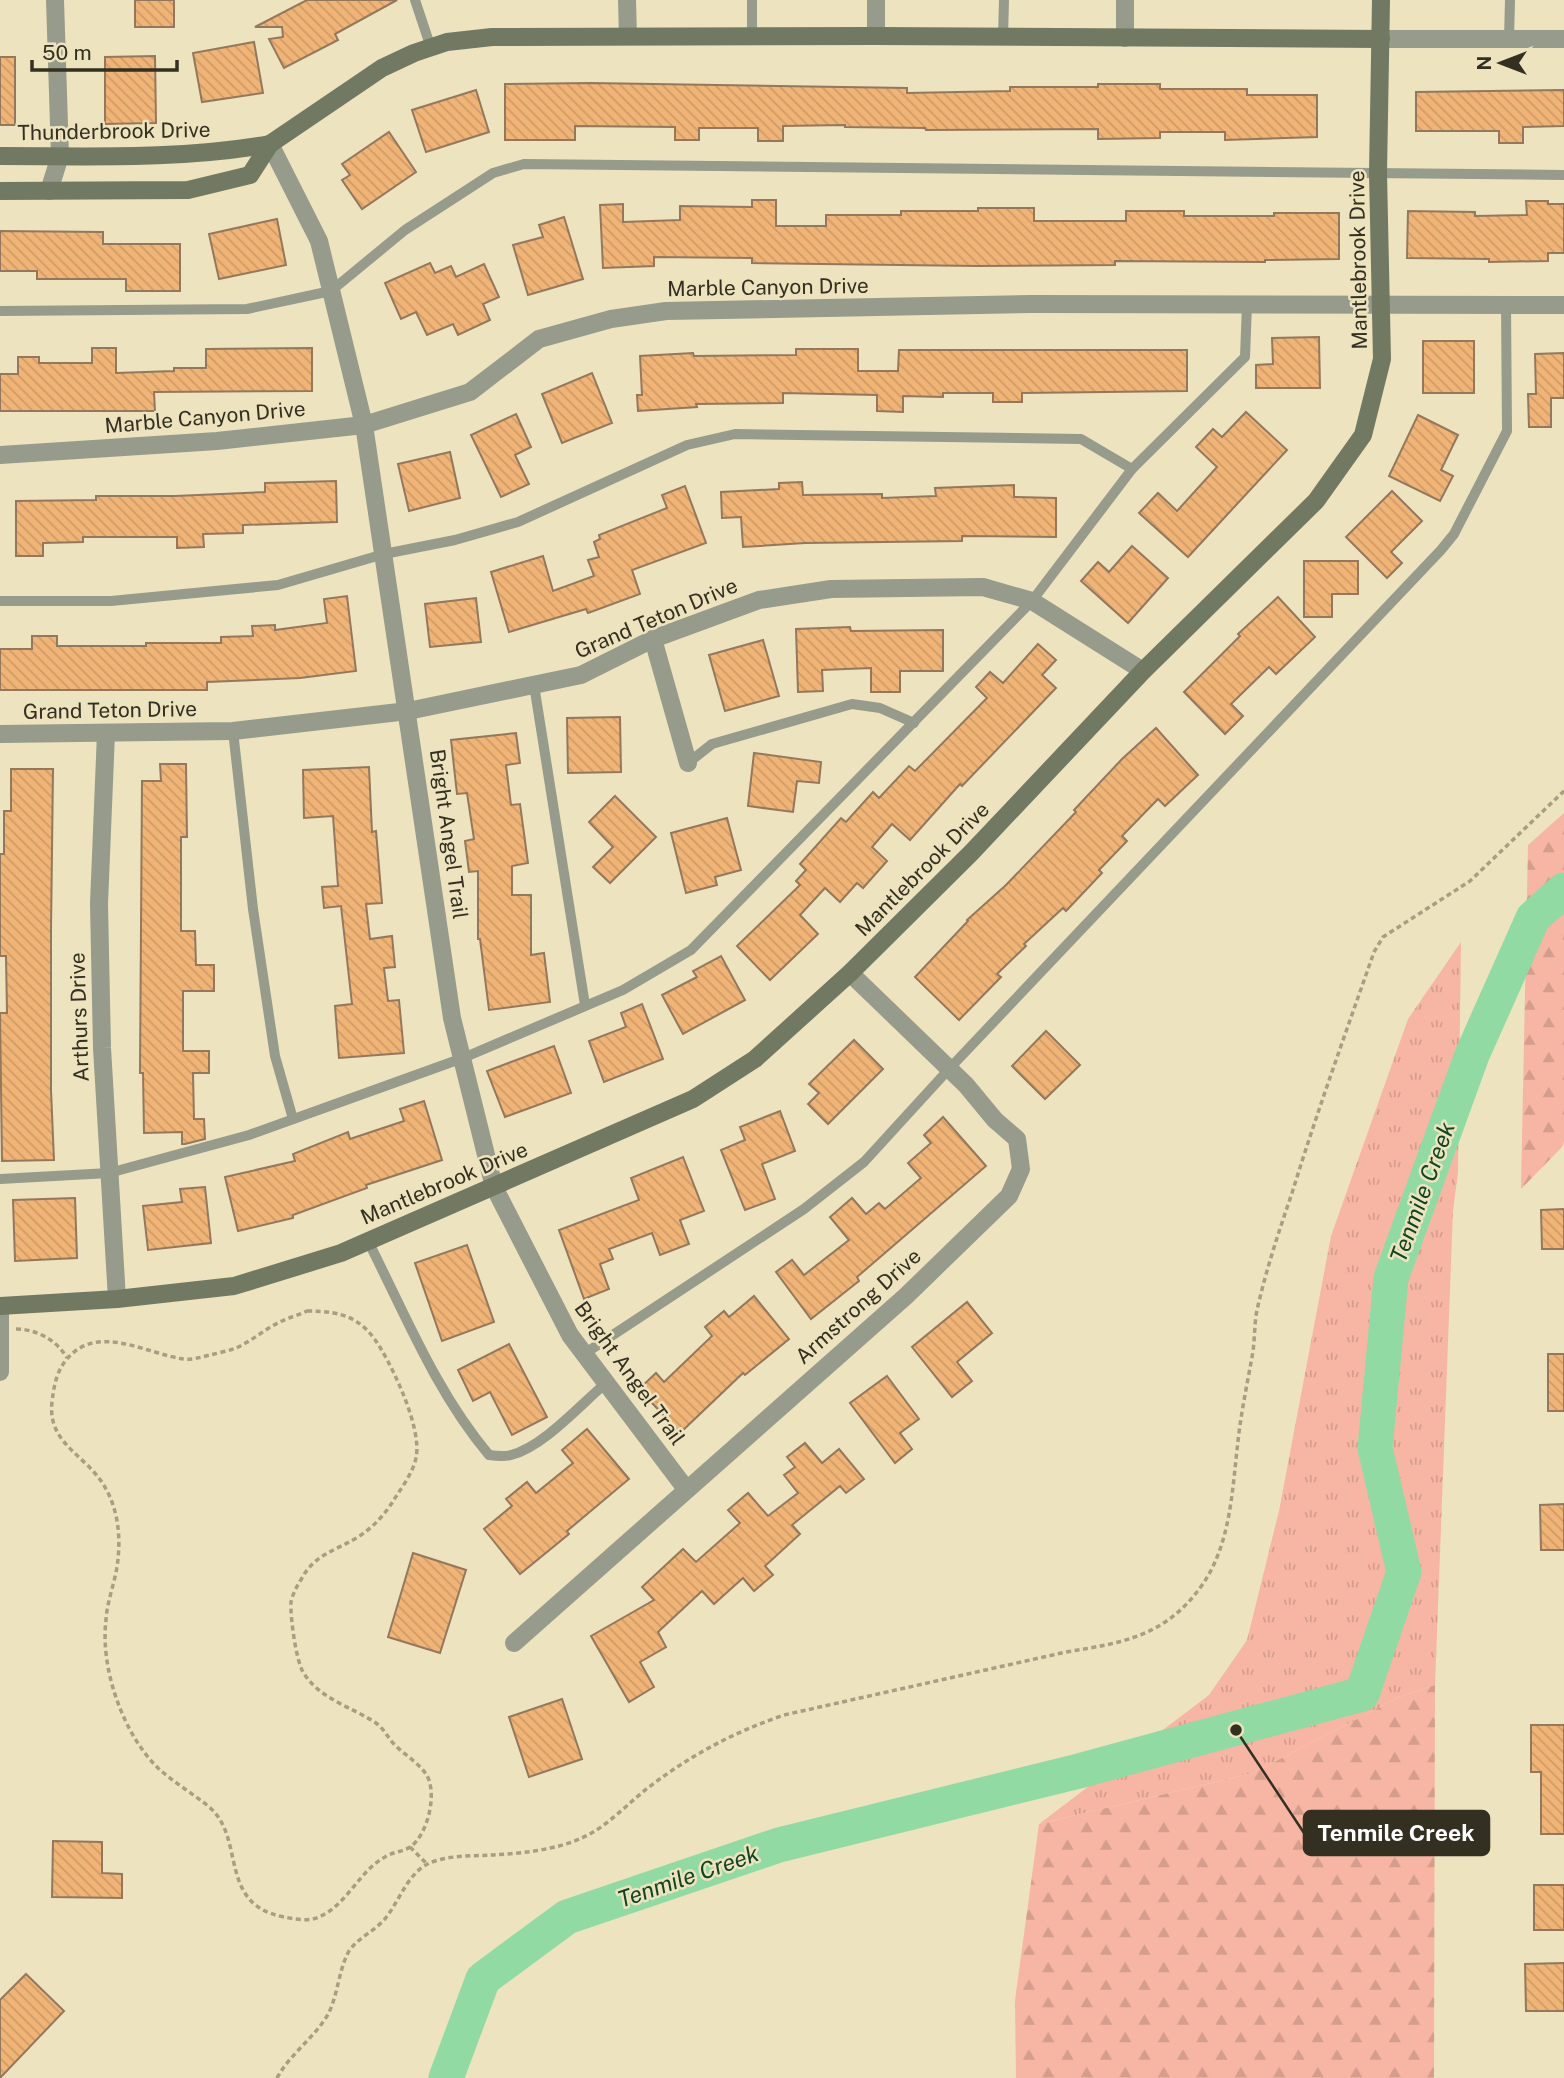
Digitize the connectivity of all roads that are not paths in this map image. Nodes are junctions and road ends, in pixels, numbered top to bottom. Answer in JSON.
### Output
{"nodes":[{"id":1,"x":55,"y":0,"type":"edge"},
{"id":2,"x":415,"y":0,"type":"edge"},
{"id":3,"x":626,"y":0,"type":"edge"},
{"id":4,"x":752,"y":0,"type":"edge"},
{"id":5,"x":876,"y":0,"type":"edge"},
{"id":6,"x":1004,"y":0,"type":"edge"},
{"id":7,"x":1125,"y":0,"type":"edge"},
{"id":8,"x":1381,"y":0,"type":"edge"},
{"id":9,"x":1510,"y":0,"type":"edge"},
{"id":10,"x":628,"y":36,"type":"junction"},
{"id":11,"x":752,"y":36,"type":"junction"},
{"id":12,"x":876,"y":36,"type":"junction"},
{"id":13,"x":1003,"y":37,"type":"junction"},
{"id":14,"x":1125,"y":38,"type":"junction"},
{"id":15,"x":1381,"y":39,"type":"junction"},
{"id":16,"x":1509,"y":39,"type":"junction"},
{"id":17,"x":1564,"y":40,"type":"edge"},
{"id":18,"x":431,"y":47,"type":"junction"},
{"id":19,"x":270,"y":145,"type":"junction"},
{"id":20,"x":0,"y":156,"type":"edge"},
{"id":21,"x":60,"y":156,"type":"junction"},
{"id":22,"x":1378,"y":173,"type":"junction"},
{"id":23,"x":1564,"y":175,"type":"edge"},
{"id":24,"x":0,"y":191,"type":"edge"},
{"id":25,"x":49,"y":191,"type":"junction"},
{"id":26,"x":331,"y":291,"type":"junction"},
{"id":27,"x":1247,"y":304,"type":"junction"},
{"id":28,"x":1382,"y":304,"type":"junction"},
{"id":29,"x":1506,"y":304,"type":"junction"},
{"id":30,"x":1564,"y":305,"type":"edge"},
{"id":31,"x":0,"y":311,"type":"edge"},
{"id":32,"x":364,"y":425,"type":"junction"},
{"id":33,"x":0,"y":455,"type":"edge"},
{"id":34,"x":1132,"y":468,"type":"junction"},
{"id":35,"x":384,"y":554,"type":"junction"},
{"id":36,"x":0,"y":601,"type":"edge"},
{"id":37,"x":1032,"y":601,"type":"junction"},
{"id":38,"x":653,"y":639,"type":"junction"},
{"id":39,"x":1143,"y":671,"type":"junction"},
{"id":40,"x":534,"y":684,"type":"junction"},
{"id":41,"x":408,"y":710,"type":"junction"},
{"id":42,"x":914,"y":723,"type":"junction"},
{"id":43,"x":233,"y":731,"type":"junction"},
{"id":44,"x":106,"y":733,"type":"junction"},
{"id":45,"x":0,"y":734,"type":"edge"},
{"id":46,"x":688,"y":763,"type":"joint"},
{"id":47,"x":850,"y":973,"type":"junction"},
{"id":48,"x":585,"y":1005,"type":"junction"},
{"id":49,"x":463,"y":1058,"type":"junction"},
{"id":50,"x":949,"y":1069,"type":"junction"},
{"id":51,"x":293,"y":1119,"type":"junction"},
{"id":52,"x":109,"y":1173,"type":"junction"},
{"id":53,"x":0,"y":1178,"type":"edge"},
{"id":54,"x":494,"y":1187,"type":"junction"},
{"id":55,"x":368,"y":1241,"type":"junction"},
{"id":56,"x":117,"y":1299,"type":"junction"},
{"id":57,"x":0,"y":1306,"type":"edge"},
{"id":58,"x":0,"y":1329,"type":"edge"},
{"id":59,"x":584,"y":1354,"type":"junction"},
{"id":60,"x":0,"y":1372,"type":"edge"},
{"id":61,"x":606,"y":1383,"type":"junction"},
{"id":62,"x":686,"y":1489,"type":"junction"},
{"id":63,"x":514,"y":1643,"type":"dead end"}],
"edges":[{"from":1,"to":21,"type":"street"},
{"from":2,"to":18,"type":"lane"},
{"from":3,"to":10,"type":"street"},
{"from":4,"to":11,"type":"lane"},
{"from":5,"to":12,"type":"street"},
{"from":6,"to":13,"type":"lane"},
{"from":7,"to":14,"type":"street"},
{"from":8,"to":15,"type":"street","name":"Mantlebrook Drive"},
{"from":9,"to":16,"type":"lane"},
{"from":10,"to":11,"type":"street","name":"Thunderbrook Drive"},
{"from":10,"to":18,"type":"street","name":"Thunderbrook Drive"},
{"from":11,"to":12,"type":"street","name":"Thunderbrook Drive"},
{"from":12,"to":13,"type":"street","name":"Thunderbrook Drive"},
{"from":13,"to":14,"type":"street","name":"Thunderbrook Drive"},
{"from":14,"to":15,"type":"street","name":"Thunderbrook Drive"},
{"from":15,"to":16,"type":"street","name":"Thunderbrook Drive"},
{"from":15,"to":22,"type":"street","name":"Mantlebrook Drive"},
{"from":16,"to":17,"type":"street","name":"Thunderbrook Drive"},
{"from":18,"to":19,"type":"street","name":"Thunderbrook Drive"},
{"from":19,"to":21,"type":"street","name":"Thunderbrook Drive"},
{"from":19,"to":25,"type":"street","name":"Thunderbrook Drive"},
{"from":19,"to":26,"type":"street","name":"Bright Angel Trail"},
{"from":20,"to":21,"type":"street","name":"Thunderbrook Drive"},
{"from":21,"to":25,"type":"street"},
{"from":22,"to":23,"type":"lane"},
{"from":22,"to":26,"type":"lane"},
{"from":22,"to":28,"type":"street","name":"Mantlebrook Drive"},
{"from":24,"to":25,"type":"street","name":"Thunderbrook Drive"},
{"from":26,"to":31,"type":"lane"},
{"from":26,"to":32,"type":"street","name":"Bright Angel Trail"},
{"from":27,"to":28,"type":"street","name":"Marble Canyon Drive"},
{"from":27,"to":32,"type":"street","name":"Marble Canyon Drive"},
{"from":27,"to":34,"type":"lane"},
{"from":28,"to":29,"type":"street","name":"Marble Canyon Drive"},
{"from":28,"to":39,"type":"street","name":"Mantlebrook Drive"},
{"from":29,"to":30,"type":"street","name":"Marble Canyon Drive"},
{"from":29,"to":50,"type":"lane"},
{"from":32,"to":33,"type":"street","name":"Marble Canyon Drive"},
{"from":32,"to":35,"type":"street","name":"Bright Angel Trail"},
{"from":34,"to":35,"type":"lane"},
{"from":34,"to":37,"type":"lane"},
{"from":35,"to":36,"type":"lane"},
{"from":35,"to":41,"type":"street","name":"Bright Angel Trail"},
{"from":37,"to":38,"type":"street","name":"Grand Teton Drive"},
{"from":37,"to":39,"type":"street","name":"Grand Teton Drive"},
{"from":37,"to":42,"type":"lane"},
{"from":38,"to":40,"type":"street","name":"Grand Teton Drive"},
{"from":38,"to":46,"type":"street"},
{"from":39,"to":47,"type":"street","name":"Mantlebrook Drive"},
{"from":40,"to":41,"type":"street","name":"Grand Teton Drive"},
{"from":40,"to":48,"type":"lane"},
{"from":41,"to":43,"type":"street","name":"Grand Teton Drive"},
{"from":41,"to":49,"type":"street","name":"Bright Angel Trail"},
{"from":42,"to":46,"type":"lane"},
{"from":42,"to":48,"type":"lane"},
{"from":43,"to":44,"type":"street","name":"Grand Teton Drive"},
{"from":43,"to":51,"type":"lane"},
{"from":44,"to":45,"type":"street","name":"Grand Teton Drive"},
{"from":44,"to":52,"type":"street","name":"Arthurs Drive"},
{"from":47,"to":50,"type":"street","name":"Armstrong Drive"},
{"from":47,"to":54,"type":"street","name":"Mantlebrook Drive"},
{"from":48,"to":49,"type":"lane"},
{"from":49,"to":51,"type":"lane"},
{"from":49,"to":54,"type":"street","name":"Bright Angel Trail"},
{"from":50,"to":59,"type":"lane"},
{"from":50,"to":62,"type":"street","name":"Armstrong Drive"},
{"from":51,"to":52,"type":"lane"},
{"from":52,"to":53,"type":"lane"},
{"from":52,"to":56,"type":"street","name":"Arthurs Drive"},
{"from":54,"to":55,"type":"street","name":"Mantlebrook Drive"},
{"from":54,"to":59,"type":"street","name":"Bright Angel Trail"},
{"from":55,"to":56,"type":"street","name":"Mantlebrook Drive"},
{"from":55,"to":61,"type":"lane"},
{"from":56,"to":57,"type":"street","name":"Mantlebrook Drive"},
{"from":57,"to":58,"type":"street"},
{"from":58,"to":60,"type":"street"},
{"from":59,"to":61,"type":"street","name":"Bright Angel Trail"},
{"from":61,"to":62,"type":"street","name":"Bright Angel Trail"},
{"from":62,"to":63,"type":"street","name":"Armstrong Drive"}]}
